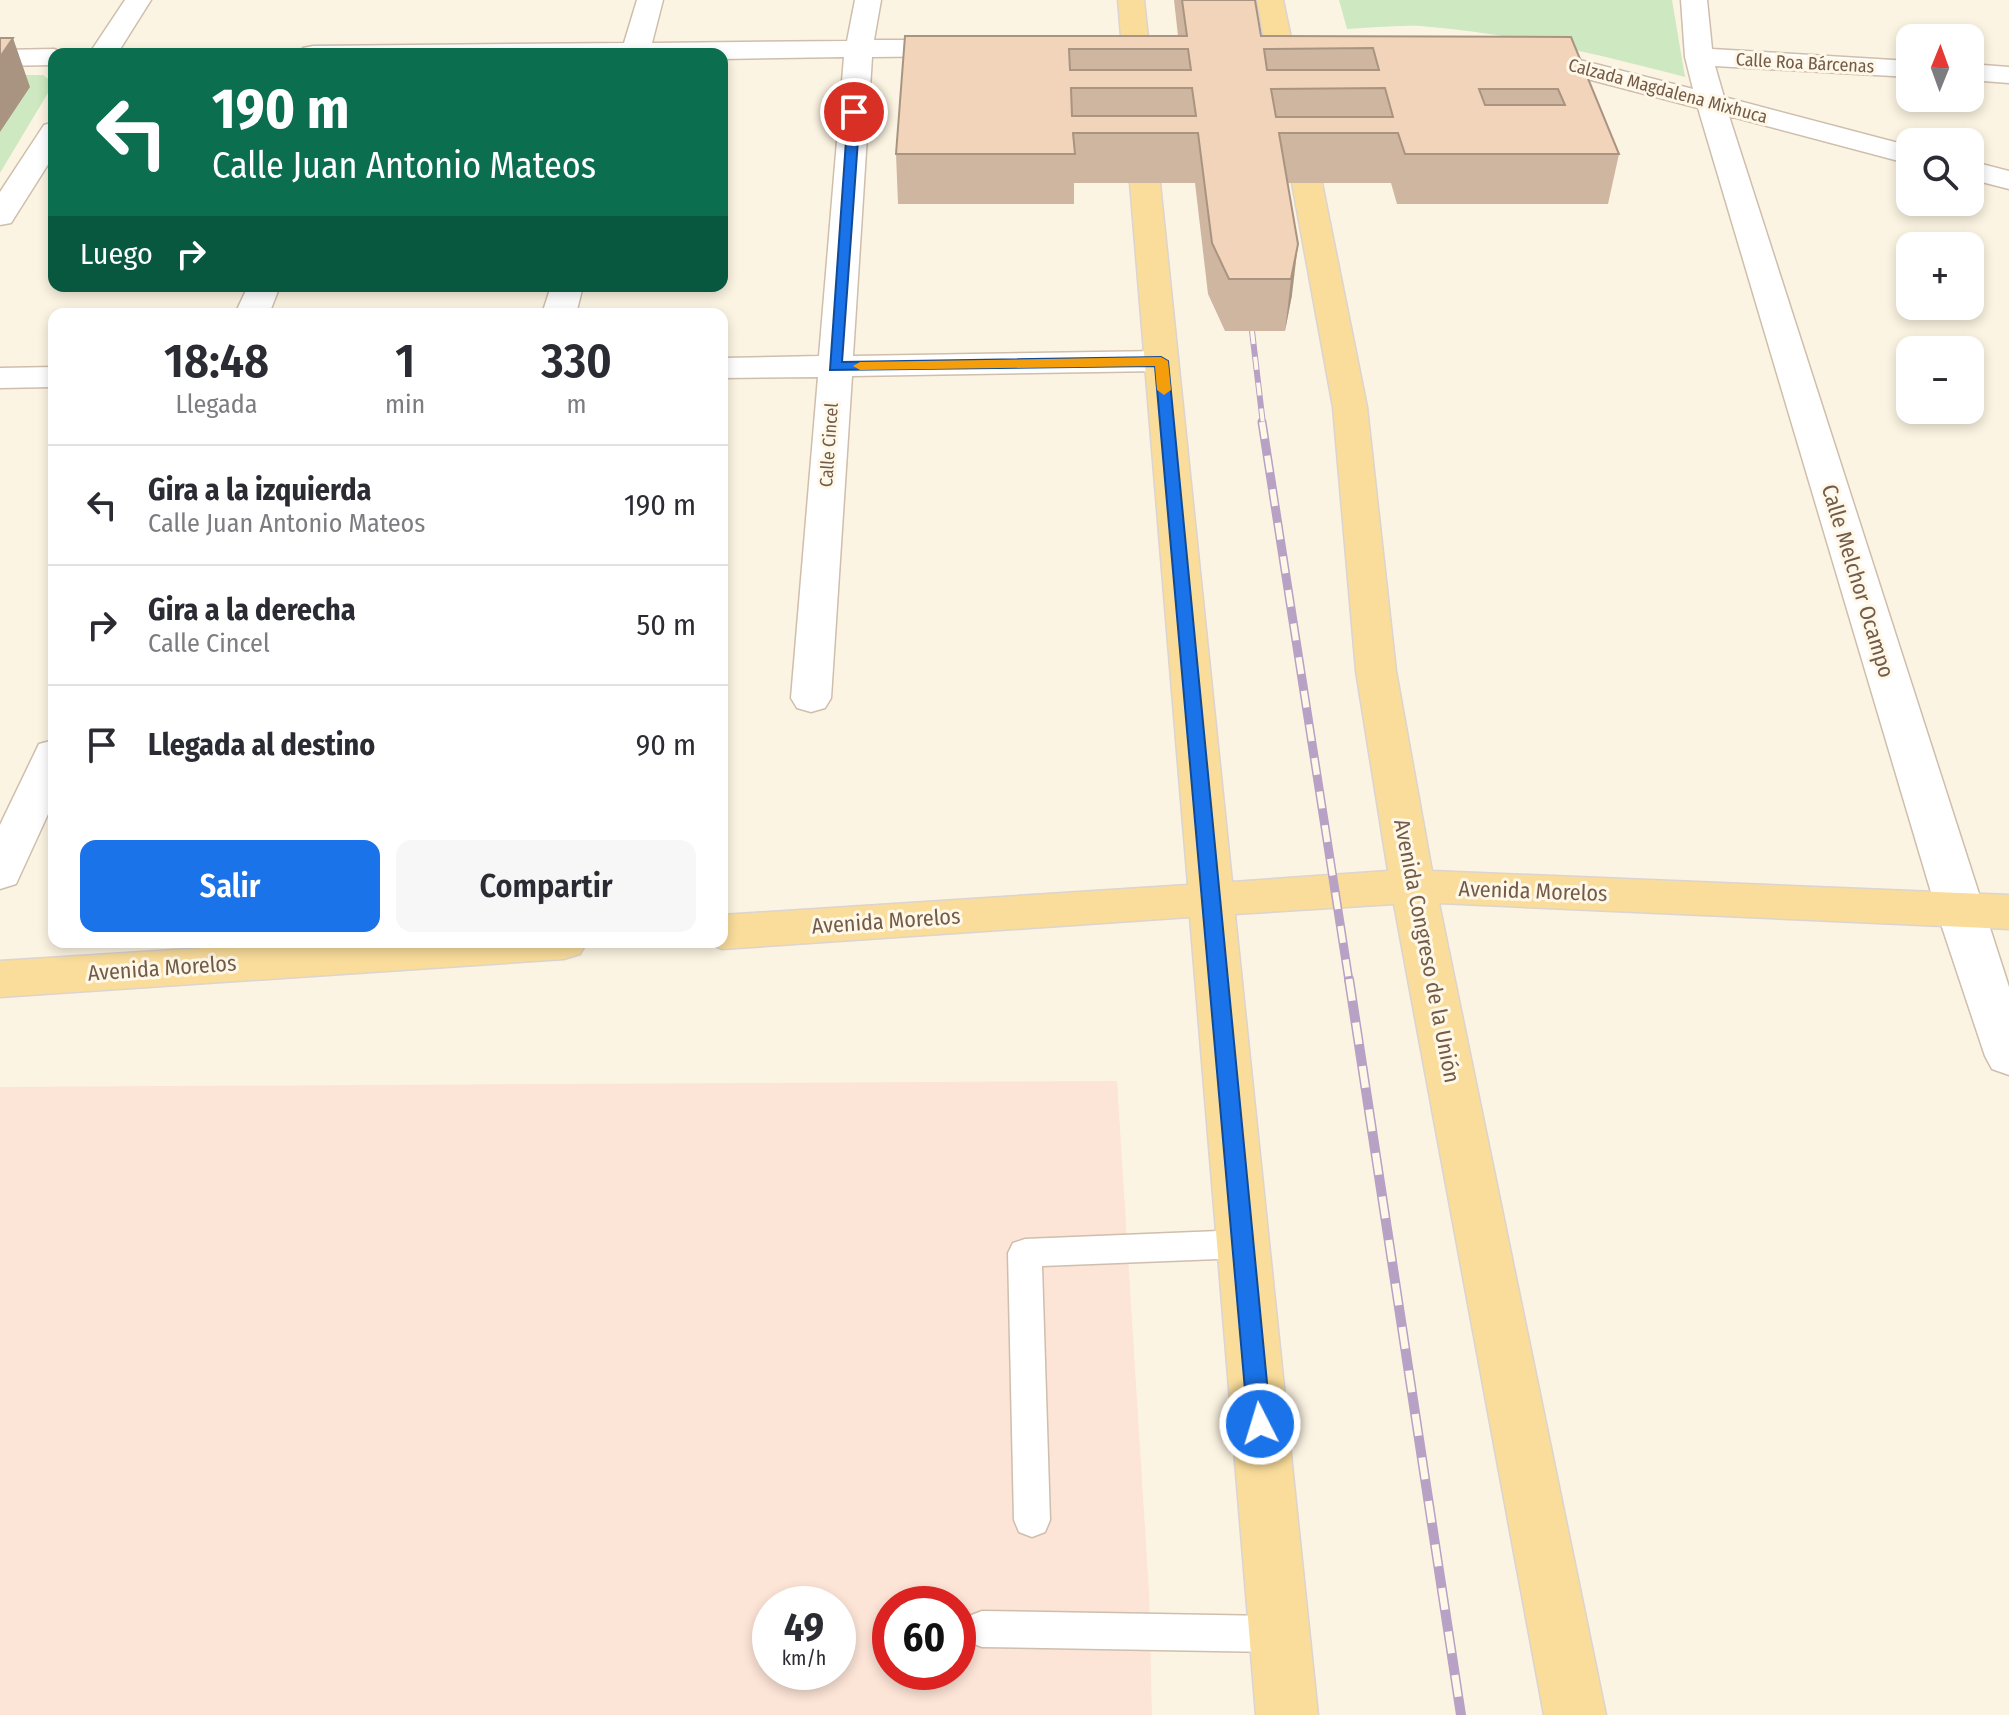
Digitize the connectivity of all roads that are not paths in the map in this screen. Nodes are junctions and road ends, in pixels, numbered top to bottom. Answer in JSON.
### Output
{"nodes":[{"id":1,"x":138,"y":0,"type":"edge"},
{"id":2,"x":650,"y":0,"type":"edge"},
{"id":3,"x":868,"y":0,"type":"edge"},
{"id":4,"x":1131,"y":0,"type":"edge"},
{"id":5,"x":1270,"y":0,"type":"edge"},
{"id":6,"x":1694,"y":0,"type":"edge"},
{"id":7,"x":1279,"y":42,"type":"junction"},
{"id":8,"x":1308,"y":42,"type":"edge"},
{"id":9,"x":1250,"y":44,"type":"edge"},
{"id":10,"x":107,"y":48,"type":"edge"},
{"id":11,"x":636,"y":48,"type":"edge"},
{"id":12,"x":859,"y":48,"type":"junction"},
{"id":13,"x":982,"y":48,"type":"edge"},
{"id":14,"x":1165,"y":48,"type":"edge"},
{"id":15,"x":1105,"y":49,"type":"edge"},
{"id":16,"x":1135,"y":49,"type":"junction"},
{"id":17,"x":1503,"y":49,"type":"edge"},
{"id":18,"x":728,"y":50,"type":"edge"},
{"id":19,"x":48,"y":57,"type":"edge"},
{"id":20,"x":1699,"y":57,"type":"junction"},
{"id":21,"x":0,"y":58,"type":"edge"},
{"id":22,"x":1896,"y":68,"type":"edge"},
{"id":23,"x":1984,"y":73,"type":"edge"},
{"id":24,"x":2009,"y":75,"type":"edge"},
{"id":25,"x":1140,"y":96,"type":"edge"},
{"id":26,"x":1290,"y":97,"type":"edge"},
{"id":27,"x":1711,"y":104,"type":"junction"},
{"id":28,"x":48,"y":140,"type":"edge"},
{"id":29,"x":1896,"y":151,"type":"edge"},
{"id":30,"x":1144,"y":167,"type":"edge"},
{"id":31,"x":1304,"y":167,"type":"edge"},
{"id":32,"x":1984,"y":174,"type":"edge"},
{"id":33,"x":2009,"y":180,"type":"edge"},
{"id":34,"x":0,"y":216,"type":"edge"},
{"id":35,"x":1161,"y":361,"type":"junction"},
{"id":36,"x":835,"y":367,"type":"junction"},
{"id":37,"x":728,"y":368,"type":"edge"},
{"id":38,"x":48,"y":377,"type":"edge"},
{"id":39,"x":0,"y":378,"type":"edge"},
{"id":40,"x":811,"y":698,"type":"dead end"},
{"id":41,"x":48,"y":767,"type":"edge"},
{"id":42,"x":0,"y":873,"type":"edge"},
{"id":43,"x":1413,"y":886,"type":"junction"},
{"id":44,"x":1211,"y":900,"type":"junction"},
{"id":45,"x":1959,"y":909,"type":"junction"},
{"id":46,"x":2009,"y":912,"type":"edge"},
{"id":47,"x":728,"y":932,"type":"edge"},
{"id":48,"x":473,"y":948,"type":"edge"},
{"id":49,"x":0,"y":979,"type":"edge"},
{"id":50,"x":2009,"y":1056,"type":"edge"},
{"id":51,"x":1243,"y":1244,"type":"junction"},
{"id":52,"x":1032,"y":1520,"type":"dead end"},
{"id":53,"x":982,"y":1629,"type":"dead end"},
{"id":54,"x":1279,"y":1634,"type":"junction"},
{"id":55,"x":1287,"y":1715,"type":"edge"},
{"id":56,"x":1575,"y":1715,"type":"edge"}],
"edges":[{"from":1,"to":10,"type":"street"},
{"from":2,"to":11,"type":"street"},
{"from":3,"to":12,"type":"street","name":"Calle Cincel"},
{"from":4,"to":16,"type":"main road"},
{"from":5,"to":7,"type":"main road"},
{"from":6,"to":20,"type":"street","name":"Calle Melchor Ocampo"},
{"from":7,"to":8,"type":"street"},
{"from":7,"to":9,"type":"street"},
{"from":7,"to":26,"type":"main road"},
{"from":12,"to":13,"type":"street"},
{"from":12,"to":18,"type":"street"},
{"from":12,"to":36,"type":"street","name":"Calle Cincel"},
{"from":14,"to":16,"type":"street"},
{"from":15,"to":16,"type":"street"},
{"from":16,"to":25,"type":"main road"},
{"from":17,"to":27,"type":"street","name":"Calzada Magdalena Mixhuca"},
{"from":19,"to":21,"type":"street"},
{"from":20,"to":22,"type":"street","name":"Calle Roa Bárcenas"},
{"from":20,"to":27,"type":"street","name":"Calle Melchor Ocampo"},
{"from":23,"to":24,"type":"street"},
{"from":27,"to":29,"type":"street","name":"Calzada Magdalena Mixhuca"},
{"from":27,"to":45,"type":"street","name":"Calle Melchor Ocampo"},
{"from":28,"to":34,"type":"street"},
{"from":30,"to":35,"type":"main road"},
{"from":31,"to":43,"type":"main road","name":"Avenida Congreso de la Unión"},
{"from":32,"to":33,"type":"street"},
{"from":35,"to":36,"type":"street"},
{"from":35,"to":44,"type":"main road"},
{"from":36,"to":37,"type":"street"},
{"from":36,"to":40,"type":"street","name":"Calle Cincel"},
{"from":38,"to":39,"type":"street"},
{"from":41,"to":42,"type":"street"},
{"from":43,"to":44,"type":"main road","name":"Avenida Morelos"},
{"from":43,"to":45,"type":"main road","name":"Avenida Morelos"},
{"from":43,"to":56,"type":"main road","name":"Avenida Congreso de la Unión"},
{"from":44,"to":47,"type":"main road","name":"Avenida Morelos"},
{"from":44,"to":51,"type":"main road"},
{"from":45,"to":46,"type":"main road","name":"Avenida Morelos"},
{"from":45,"to":50,"type":"street","name":"Calle Melchor Ocampo"},
{"from":48,"to":49,"type":"main road","name":"Avenida Morelos"},
{"from":51,"to":52,"type":"lane"},
{"from":51,"to":54,"type":"main road"},
{"from":53,"to":54,"type":"lane"},
{"from":54,"to":55,"type":"main road"}]}
